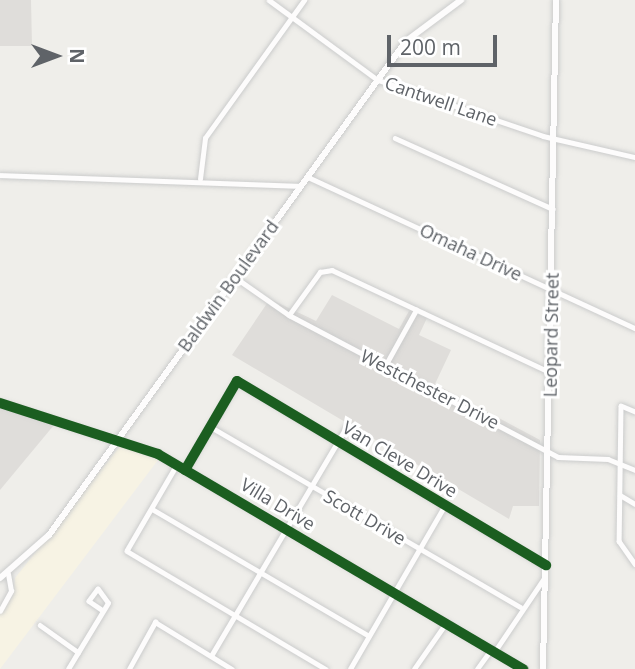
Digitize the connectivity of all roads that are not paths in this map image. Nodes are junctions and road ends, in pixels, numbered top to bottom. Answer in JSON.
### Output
{"nodes":[{"id":1,"x":269,"y":0,"type":"edge"},
{"id":2,"x":304,"y":0,"type":"edge"},
{"id":3,"x":461,"y":0,"type":"edge"},
{"id":4,"x":556,"y":0,"type":"edge"},
{"id":5,"x":292,"y":17,"type":"junction"},
{"id":6,"x":378,"y":80,"type":"junction"},
{"id":7,"x":396,"y":138,"type":"dead end"},
{"id":8,"x":554,"y":139,"type":"junction"},
{"id":9,"x":635,"y":158,"type":"edge"},
{"id":10,"x":0,"y":175,"type":"edge"},
{"id":11,"x":307,"y":176,"type":"junction"},
{"id":12,"x":200,"y":179,"type":"junction"},
{"id":13,"x":300,"y":186,"type":"junction"},
{"id":14,"x":553,"y":209,"type":"junction"},
{"id":15,"x":236,"y":278,"type":"junction"},
{"id":16,"x":551,"y":290,"type":"junction"},
{"id":17,"x":416,"y":310,"type":"junction"},
{"id":18,"x":289,"y":315,"type":"junction"},
{"id":19,"x":635,"y":328,"type":"edge"},
{"id":20,"x":385,"y":366,"type":"junction"},
{"id":21,"x":550,"y":372,"type":"junction"},
{"id":22,"x":0,"y":402,"type":"edge"},
{"id":23,"x":635,"y":412,"type":"edge"},
{"id":24,"x":346,"y":426,"type":"dead end"},
{"id":25,"x":211,"y":427,"type":"junction"},
{"id":26,"x":116,"y":441,"type":"junction"},
{"id":27,"x":337,"y":442,"type":"junction"},
{"id":28,"x":548,"y":451,"type":"junction"},
{"id":29,"x":620,"y":464,"type":"junction"},
{"id":30,"x":177,"y":465,"type":"junction"},
{"id":31,"x":185,"y":470,"type":"junction"},
{"id":32,"x":635,"y":470,"type":"edge"},
{"id":33,"x":311,"y":486,"type":"junction"},
{"id":34,"x":619,"y":495,"type":"junction"},
{"id":35,"x":635,"y":504,"type":"edge"},
{"id":36,"x":445,"y":505,"type":"junction"},
{"id":37,"x":152,"y":509,"type":"junction"},
{"id":38,"x":286,"y":529,"type":"junction"},
{"id":39,"x":420,"y":549,"type":"junction"},
{"id":40,"x":546,"y":565,"type":"junction"},
{"id":41,"x":635,"y":565,"type":"edge"},
{"id":42,"x":8,"y":574,"type":"junction"},
{"id":43,"x":260,"y":574,"type":"junction"},
{"id":44,"x":545,"y":576,"type":"junction"},
{"id":45,"x":0,"y":578,"type":"edge"},
{"id":46,"x":394,"y":593,"type":"junction"},
{"id":47,"x":520,"y":607,"type":"junction"},
{"id":48,"x":102,"y":609,"type":"junction"},
{"id":49,"x":0,"y":611,"type":"edge"},
{"id":50,"x":235,"y":615,"type":"junction"},
{"id":51,"x":446,"y":623,"type":"junction"},
{"id":52,"x":40,"y":625,"type":"dead end"},
{"id":53,"x":369,"y":636,"type":"junction"},
{"id":54,"x":493,"y":650,"type":"junction"},
{"id":55,"x":78,"y":652,"type":"junction"},
{"id":56,"x":211,"y":656,"type":"junction"},
{"id":57,"x":68,"y":669,"type":"edge"},
{"id":58,"x":130,"y":669,"type":"edge"},
{"id":59,"x":232,"y":669,"type":"edge"},
{"id":60,"x":326,"y":669,"type":"edge"},
{"id":61,"x":349,"y":669,"type":"edge"},
{"id":62,"x":414,"y":669,"type":"edge"},
{"id":63,"x":477,"y":669,"type":"edge"},
{"id":64,"x":523,"y":669,"type":"edge"},
{"id":65,"x":543,"y":669,"type":"edge"}],
"edges":[{"from":1,"to":5,"type":"street","name":"Cantwell Lane"},
{"from":2,"to":5,"type":"street"},
{"from":3,"to":6,"type":"main road","name":"Baldwin Boulevard"},
{"from":4,"to":8,"type":"main road","name":"Leopard Street"},
{"from":5,"to":6,"type":"street","name":"Cantwell Lane"},
{"from":5,"to":12,"type":"street"},
{"from":6,"to":8,"type":"street","name":"Cantwell Lane"},
{"from":6,"to":11,"type":"main road","name":"Baldwin Boulevard"},
{"from":7,"to":14,"type":"street"},
{"from":8,"to":9,"type":"street","name":"Cantwell Lane"},
{"from":8,"to":14,"type":"main road","name":"Leopard Street"},
{"from":10,"to":12,"type":"street"},
{"from":11,"to":13,"type":"main road","name":"Baldwin Boulevard"},
{"from":11,"to":16,"type":"street","name":"Omaha Drive"},
{"from":12,"to":13,"type":"street"},
{"from":13,"to":15,"type":"main road","name":"Baldwin Boulevard"},
{"from":14,"to":16,"type":"main road","name":"Leopard Street"},
{"from":15,"to":18,"type":"street","name":"Westchester Drive"},
{"from":15,"to":26,"type":"main road","name":"Baldwin Boulevard"},
{"from":16,"to":19,"type":"street","name":"Omaha Drive"},
{"from":16,"to":21,"type":"main road","name":"Leopard Street"},
{"from":17,"to":18,"type":"street"},
{"from":17,"to":20,"type":"street"},
{"from":17,"to":21,"type":"street"},
{"from":18,"to":20,"type":"street","name":"Westchester Drive"},
{"from":20,"to":28,"type":"street","name":"Westchester Drive"},
{"from":21,"to":28,"type":"main road","name":"Leopard Street"},
{"from":22,"to":26,"type":"street","name":"Villa Drive"},
{"from":23,"to":29,"type":"street"},
{"from":24,"to":27,"type":"street"},
{"from":25,"to":27,"type":"street","name":"Van Cleve Drive"},
{"from":25,"to":31,"type":"street"},
{"from":25,"to":33,"type":"street","name":"Scott Drive"},
{"from":26,"to":30,"type":"street","name":"Villa Drive"},
{"from":26,"to":42,"type":"main road","name":"Baldwin Boulevard"},
{"from":27,"to":33,"type":"street"},
{"from":27,"to":36,"type":"street","name":"Van Cleve Drive"},
{"from":28,"to":29,"type":"street","name":"Westchester Drive"},
{"from":28,"to":40,"type":"main road","name":"Leopard Street"},
{"from":29,"to":32,"type":"street","name":"Westchester Drive"},
{"from":29,"to":34,"type":"street"},
{"from":30,"to":31,"type":"street","name":"Villa Drive"},
{"from":30,"to":37,"type":"street"},
{"from":31,"to":38,"type":"street","name":"Villa Drive"},
{"from":33,"to":38,"type":"street"},
{"from":33,"to":39,"type":"street","name":"Scott Drive"},
{"from":34,"to":35,"type":"street"},
{"from":34,"to":41,"type":"street"},
{"from":36,"to":39,"type":"street"},
{"from":36,"to":40,"type":"street","name":"Van Cleve Drive"},
{"from":37,"to":43,"type":"street"},
{"from":37,"to":50,"type":"street"},
{"from":38,"to":43,"type":"street"},
{"from":38,"to":46,"type":"street","name":"Villa Drive"},
{"from":39,"to":46,"type":"street"},
{"from":39,"to":47,"type":"street","name":"Scott Drive"},
{"from":40,"to":44,"type":"main road","name":"Leopard Street"},
{"from":42,"to":45,"type":"main road","name":"Baldwin Boulevard"},
{"from":42,"to":49,"type":"street"},
{"from":43,"to":50,"type":"street"},
{"from":43,"to":53,"type":"street"},
{"from":44,"to":47,"type":"street"},
{"from":44,"to":65,"type":"main road","name":"Leopard Street"},
{"from":46,"to":51,"type":"street","name":"Villa Drive"},
{"from":46,"to":53,"type":"street"},
{"from":47,"to":54,"type":"street"},
{"from":48,"to":48,"type":"street"},
{"from":48,"to":55,"type":"street"},
{"from":50,"to":56,"type":"street"},
{"from":50,"to":60,"type":"street"},
{"from":51,"to":54,"type":"street","name":"Villa Drive"},
{"from":51,"to":62,"type":"street"},
{"from":52,"to":55,"type":"street"},
{"from":53,"to":61,"type":"street"},
{"from":54,"to":63,"type":"street"},
{"from":54,"to":64,"type":"street","name":"Villa Drive"},
{"from":55,"to":57,"type":"street"},
{"from":56,"to":58,"type":"street"},
{"from":56,"to":59,"type":"street"}]}
